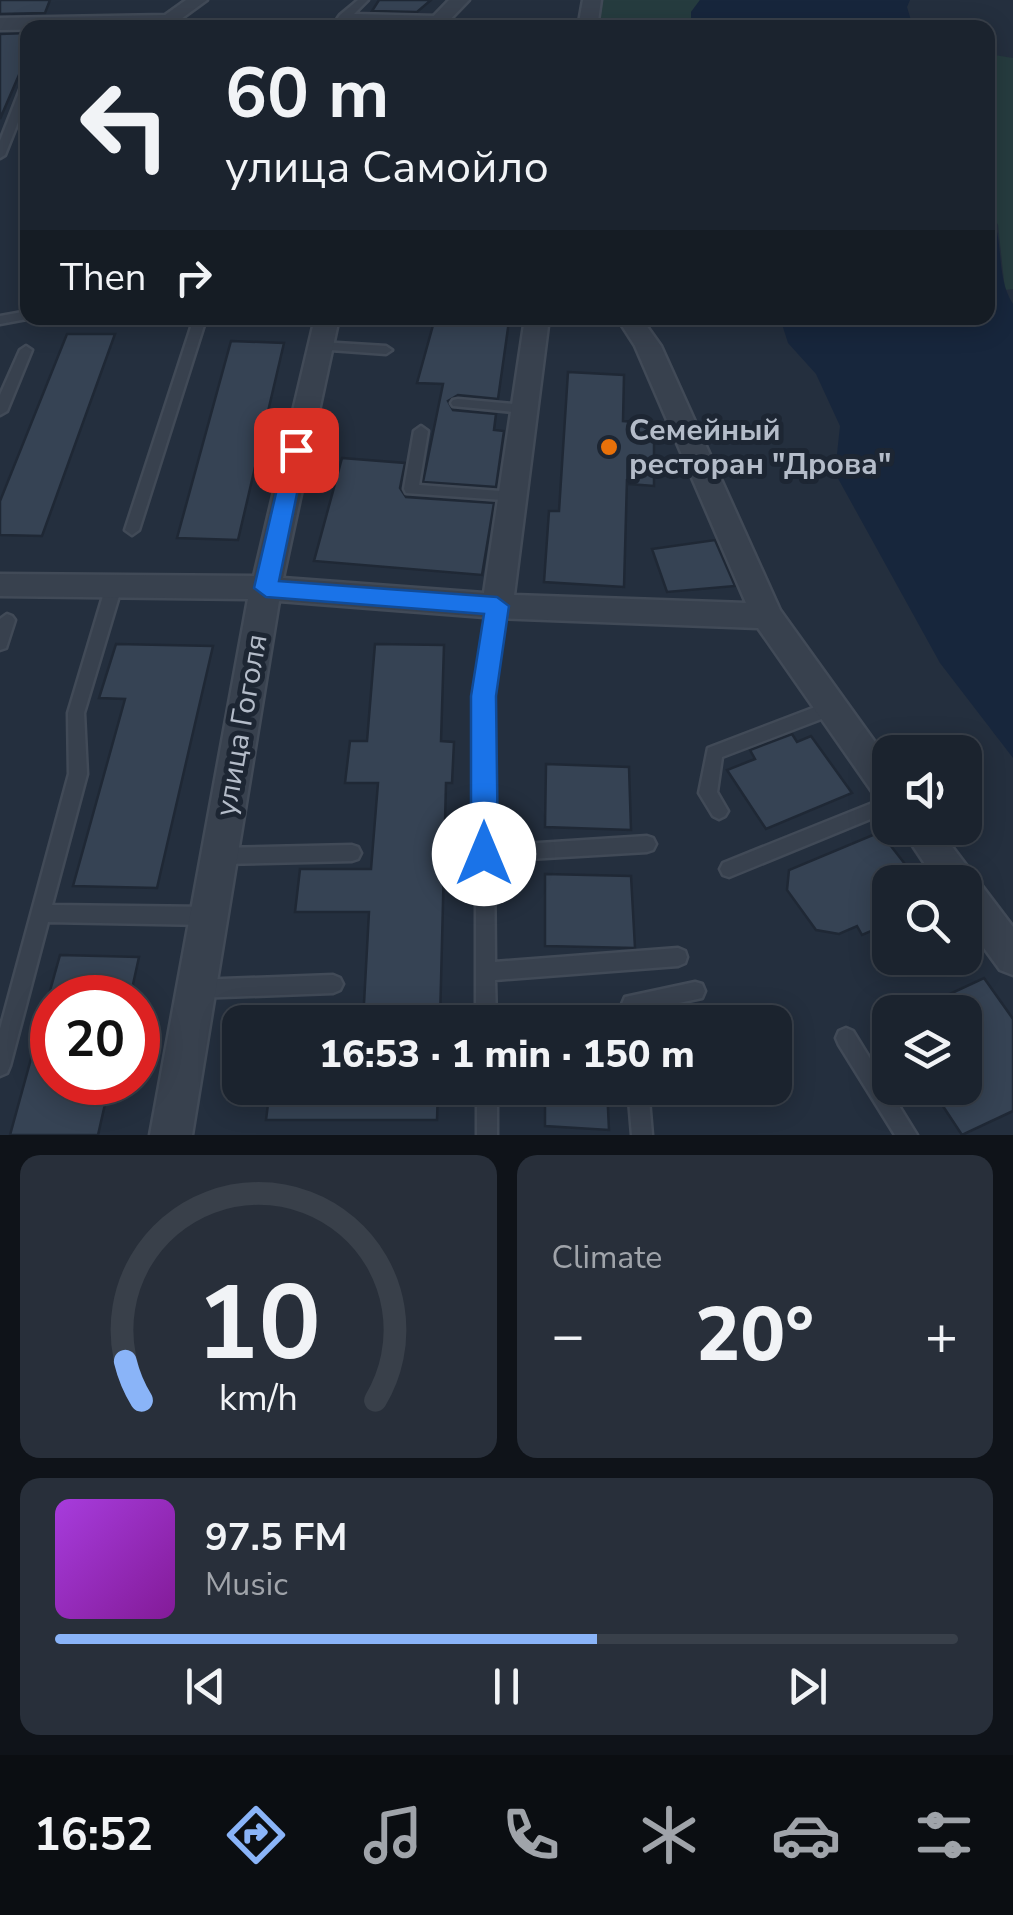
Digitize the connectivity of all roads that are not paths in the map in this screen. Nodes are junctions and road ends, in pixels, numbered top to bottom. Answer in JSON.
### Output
{"nodes":[{"id":1,"x":198,"y":0,"type":"edge"},
{"id":2,"x":362,"y":0,"type":"edge"},
{"id":3,"x":460,"y":0,"type":"edge"},
{"id":4,"x":343,"y":16,"type":"junction"},
{"id":5,"x":171,"y":20,"type":"edge"},
{"id":6,"x":340,"y":20,"type":"edge"},
{"id":7,"x":388,"y":20,"type":"edge"},
{"id":8,"x":438,"y":20,"type":"edge"},
{"id":9,"x":20,"y":103,"type":"edge"},
{"id":10,"x":0,"y":156,"type":"edge"},
{"id":11,"x":197,"y":325,"type":"edge"},
{"id":12,"x":287,"y":325,"type":"edge"},
{"id":13,"x":537,"y":325,"type":"edge"},
{"id":14,"x":634,"y":325,"type":"edge"},
{"id":15,"x":325,"y":328,"type":"edge"},
{"id":16,"x":26,"y":350,"type":"dead end"},
{"id":17,"x":386,"y":350,"type":"dead end"},
{"id":18,"x":458,"y":402,"type":"dead end"},
{"id":19,"x":524,"y":408,"type":"junction"},
{"id":20,"x":0,"y":411,"type":"edge"},
{"id":21,"x":422,"y":430,"type":"dead end"},
{"id":22,"x":512,"y":497,"type":"junction"},
{"id":23,"x":132,"y":530,"type":"dead end"},
{"id":24,"x":0,"y":585,"type":"edge"},
{"id":25,"x":114,"y":586,"type":"junction"},
{"id":26,"x":266,"y":588,"type":"junction"},
{"id":27,"x":497,"y":606,"type":"junction"},
{"id":28,"x":767,"y":616,"type":"junction"},
{"id":29,"x":7,"y":620,"type":"dead end"},
{"id":30,"x":0,"y":644,"type":"edge"},
{"id":31,"x":831,"y":708,"type":"junction"},
{"id":32,"x":872,"y":765,"type":"edge"},
{"id":33,"x":718,"y":811,"type":"dead end"},
{"id":34,"x":872,"y":811,"type":"edge"},
{"id":35,"x":647,"y":844,"type":"dead end"},
{"id":36,"x":352,"y":853,"type":"dead end"},
{"id":37,"x":484,"y":854,"type":"junction"},
{"id":38,"x":218,"y":856,"type":"junction"},
{"id":39,"x":730,"y":869,"type":"dead end"},
{"id":40,"x":41,"y":913,"type":"junction"},
{"id":41,"x":982,"y":915,"type":"edge"},
{"id":42,"x":208,"y":916,"type":"junction"},
{"id":43,"x":678,"y":957,"type":"dead end"},
{"id":44,"x":1013,"y":957,"type":"edge"},
{"id":45,"x":486,"y":972,"type":"junction"},
{"id":46,"x":333,"y":984,"type":"dead end"},
{"id":47,"x":196,"y":989,"type":"junction"},
{"id":48,"x":695,"y":990,"type":"dead end"},
{"id":49,"x":486,"y":1005,"type":"edge"},
{"id":50,"x":632,"y":1005,"type":"edge"},
{"id":51,"x":846,"y":1038,"type":"dead end"},
{"id":52,"x":0,"y":1066,"type":"edge"},
{"id":53,"x":487,"y":1105,"type":"edge"},
{"id":54,"x":639,"y":1105,"type":"edge"},
{"id":55,"x":172,"y":1135,"type":"edge"},
{"id":56,"x":487,"y":1135,"type":"edge"},
{"id":57,"x":642,"y":1135,"type":"edge"},
{"id":58,"x":907,"y":1135,"type":"edge"}],
"edges":[{"from":1,"to":5,"type":"street"},
{"from":2,"to":4,"type":"lane"},
{"from":3,"to":8,"type":"street"},
{"from":4,"to":6,"type":"lane"},
{"from":4,"to":7,"type":"lane"},
{"from":9,"to":10,"type":"lane"},
{"from":11,"to":23,"type":"lane"},
{"from":12,"to":15,"type":"lane"},
{"from":13,"to":19,"type":"street"},
{"from":14,"to":28,"type":"street"},
{"from":15,"to":17,"type":"lane"},
{"from":15,"to":26,"type":"street","name":"улица Гоголя"},
{"from":16,"to":20,"type":"lane"},
{"from":18,"to":19,"type":"lane"},
{"from":19,"to":22,"type":"street"},
{"from":21,"to":22,"type":"lane"},
{"from":22,"to":27,"type":"street"},
{"from":24,"to":25,"type":"street"},
{"from":25,"to":26,"type":"street"},
{"from":25,"to":40,"type":"lane"},
{"from":26,"to":27,"type":"street"},
{"from":26,"to":38,"type":"street","name":"улица Гоголя"},
{"from":27,"to":28,"type":"street"},
{"from":27,"to":37,"type":"lane"},
{"from":28,"to":31,"type":"street"},
{"from":29,"to":30,"type":"lane"},
{"from":31,"to":32,"type":"street"},
{"from":31,"to":33,"type":"lane"},
{"from":34,"to":39,"type":"lane"},
{"from":35,"to":37,"type":"lane"},
{"from":36,"to":38,"type":"lane"},
{"from":37,"to":45,"type":"lane"},
{"from":38,"to":42,"type":"street","name":"улица Гоголя"},
{"from":40,"to":42,"type":"lane"},
{"from":40,"to":52,"type":"lane"},
{"from":41,"to":44,"type":"street"},
{"from":42,"to":47,"type":"street","name":"улица Гоголя"},
{"from":43,"to":45,"type":"lane"},
{"from":45,"to":49,"type":"lane"},
{"from":46,"to":47,"type":"lane"},
{"from":47,"to":55,"type":"street","name":"улица Гоголя"},
{"from":48,"to":50,"type":"lane"},
{"from":51,"to":58,"type":"lane"},
{"from":53,"to":56,"type":"lane"},
{"from":54,"to":57,"type":"lane"}]}
